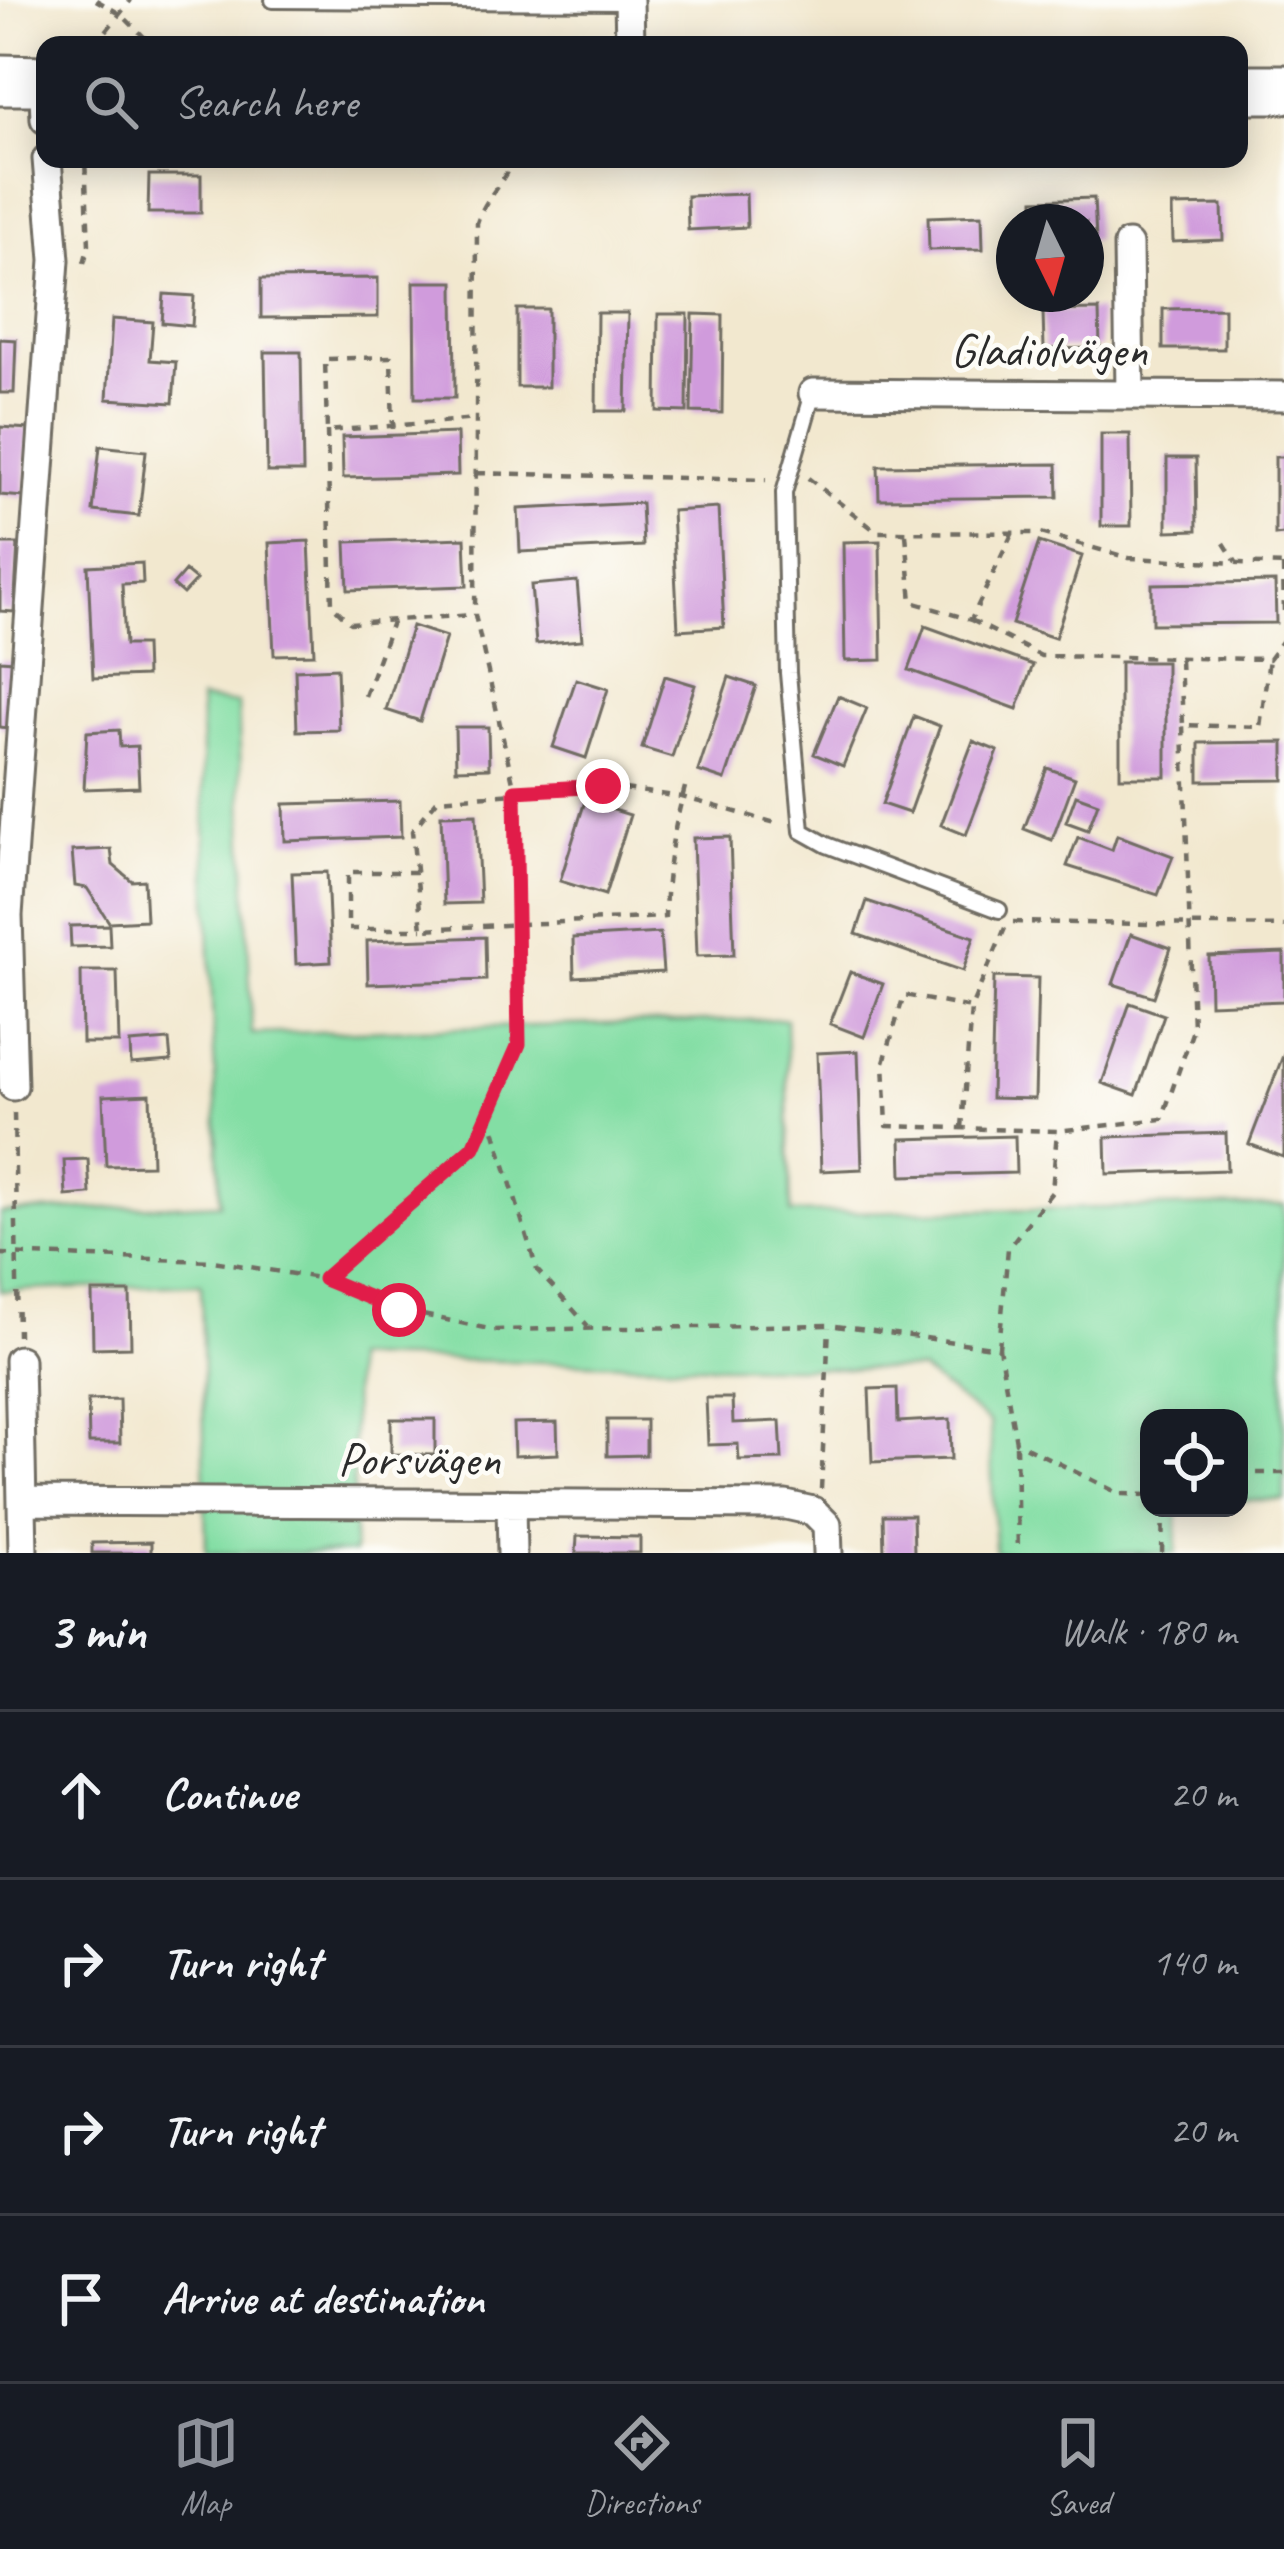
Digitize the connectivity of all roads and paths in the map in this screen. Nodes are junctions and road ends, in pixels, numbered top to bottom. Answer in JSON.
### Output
{"nodes":[{"id":1,"x":96,"y":0,"type":"edge"},
{"id":2,"x":131,"y":0,"type":"edge"},
{"id":3,"x":273,"y":0,"type":"edge"},
{"id":4,"x":537,"y":1,"type":"edge"},
{"id":5,"x":629,"y":1,"type":"edge"},
{"id":6,"x":122,"y":15,"type":"junction"},
{"id":7,"x":103,"y":36,"type":"edge"},
{"id":8,"x":143,"y":36,"type":"edge"},
{"id":9,"x":630,"y":36,"type":"edge"},
{"id":10,"x":0,"y":69,"type":"edge"},
{"id":11,"x":36,"y":70,"type":"edge"},
{"id":12,"x":1248,"y":79,"type":"edge"},
{"id":13,"x":1284,"y":79,"type":"edge"},
{"id":14,"x":0,"y":91,"type":"edge"},
{"id":15,"x":36,"y":91,"type":"edge"},
{"id":16,"x":1248,"y":99,"type":"edge"},
{"id":17,"x":1284,"y":99,"type":"edge"},
{"id":18,"x":85,"y":168,"type":"edge"},
{"id":19,"x":509,"y":168,"type":"edge"},
{"id":20,"x":48,"y":172,"type":"edge"},
{"id":21,"x":1128,"y":244,"type":"dead end"},
{"id":22,"x":53,"y":277,"type":"junction"},
{"id":23,"x":814,"y":393,"type":"joint"},
{"id":24,"x":1130,"y":395,"type":"junction"},
{"id":25,"x":1284,"y":396,"type":"edge"},
{"id":26,"x":477,"y":419,"type":"junction"},
{"id":27,"x":393,"y":429,"type":"junction"},
{"id":28,"x":327,"y":430,"type":"junction"},
{"id":29,"x":477,"y":473,"type":"junction"},
{"id":30,"x":791,"y":473,"type":"junction"},
{"id":31,"x":906,"y":532,"type":"junction"},
{"id":32,"x":1013,"y":532,"type":"junction"},
{"id":33,"x":1224,"y":543,"type":"dead end"},
{"id":34,"x":1236,"y":562,"type":"junction"},
{"id":35,"x":1283,"y":565,"type":"edge"},
{"id":36,"x":1284,"y":614,"type":"edge"},
{"id":37,"x":475,"y":615,"type":"junction"},
{"id":38,"x":971,"y":620,"type":"junction"},
{"id":39,"x":392,"y":622,"type":"junction"},
{"id":40,"x":1284,"y":639,"type":"edge"},
{"id":41,"x":1180,"y":658,"type":"junction"},
{"id":42,"x":1269,"y":659,"type":"junction"},
{"id":43,"x":365,"y":696,"type":"dead end"},
{"id":44,"x":1183,"y":725,"type":"junction"},
{"id":45,"x":605,"y":769,"type":"dead end"},
{"id":46,"x":603,"y":786,"type":"junction"},
{"id":47,"x":685,"y":787,"type":"dead end"},
{"id":48,"x":515,"y":791,"type":"junction"},
{"id":49,"x":682,"y":797,"type":"junction"},
{"id":50,"x":802,"y":831,"type":"junction"},
{"id":51,"x":416,"y":872,"type":"junction"},
{"id":52,"x":999,"y":910,"type":"dead end"},
{"id":53,"x":517,"y":924,"type":"junction"},
{"id":54,"x":1284,"y":926,"type":"edge"},
{"id":55,"x":1188,"y":928,"type":"junction"},
{"id":56,"x":422,"y":929,"type":"junction"},
{"id":57,"x":971,"y":1009,"type":"junction"},
{"id":58,"x":13,"y":1086,"type":"joint"},
{"id":59,"x":489,"y":1113,"type":"junction"},
{"id":60,"x":962,"y":1128,"type":"junction"},
{"id":61,"x":1057,"y":1132,"type":"junction"},
{"id":62,"x":0,"y":1254,"type":"edge"},
{"id":63,"x":18,"y":1254,"type":"junction"},
{"id":64,"x":324,"y":1279,"type":"junction"},
{"id":65,"x":829,"y":1325,"type":"junction"},
{"id":66,"x":589,"y":1328,"type":"junction"},
{"id":67,"x":999,"y":1348,"type":"junction"},
{"id":68,"x":19,"y":1360,"type":"joint"},
{"id":69,"x":1016,"y":1442,"type":"junction"},
{"id":70,"x":1248,"y":1473,"type":"edge"},
{"id":71,"x":1284,"y":1473,"type":"edge"},
{"id":72,"x":1140,"y":1495,"type":"edge"},
{"id":73,"x":24,"y":1501,"type":"junction"},
{"id":74,"x":511,"y":1505,"type":"junction"},
{"id":75,"x":813,"y":1511,"type":"junction"},
{"id":76,"x":1163,"y":1517,"type":"edge"},
{"id":77,"x":23,"y":1553,"type":"edge"},
{"id":78,"x":512,"y":1553,"type":"edge"},
{"id":79,"x":828,"y":1553,"type":"edge"},
{"id":80,"x":1018,"y":1553,"type":"edge"},
{"id":81,"x":1162,"y":1553,"type":"edge"}],
"edges":[{"from":1,"to":6,"type":"path"},
{"from":2,"to":6,"type":"path"},
{"from":3,"to":4,"type":"lane"},
{"from":4,"to":5,"type":"lane"},
{"from":5,"to":9,"type":"street"},
{"from":6,"to":7,"type":"path"},
{"from":6,"to":8,"type":"path"},
{"from":10,"to":11,"type":"street"},
{"from":12,"to":13,"type":"street"},
{"from":14,"to":15,"type":"street"},
{"from":16,"to":17,"type":"street"},
{"from":18,"to":22,"type":"path"},
{"from":19,"to":26,"type":"path"},
{"from":20,"to":22,"type":"street"},
{"from":21,"to":24,"type":"street"},
{"from":22,"to":58,"type":"street"},
{"from":23,"to":24,"type":"street","name":"Gladiolvägen"},
{"from":23,"to":30,"type":"lane"},
{"from":24,"to":25,"type":"street","name":"Gladiolvägen"},
{"from":26,"to":27,"type":"path"},
{"from":26,"to":29,"type":"path"},
{"from":27,"to":28,"type":"path"},
{"from":27,"to":28,"type":"path"},
{"from":28,"to":39,"type":"path"},
{"from":29,"to":30,"type":"path"},
{"from":29,"to":37,"type":"path"},
{"from":30,"to":31,"type":"path"},
{"from":30,"to":50,"type":"lane"},
{"from":31,"to":32,"type":"path"},
{"from":31,"to":38,"type":"path"},
{"from":32,"to":34,"type":"path"},
{"from":32,"to":38,"type":"path"},
{"from":33,"to":34,"type":"path"},
{"from":34,"to":35,"type":"path"},
{"from":35,"to":36,"type":"path"},
{"from":37,"to":39,"type":"path"},
{"from":37,"to":48,"type":"path"},
{"from":38,"to":41,"type":"path"},
{"from":39,"to":43,"type":"path"},
{"from":40,"to":42,"type":"path"},
{"from":41,"to":42,"type":"path"},
{"from":41,"to":44,"type":"path"},
{"from":42,"to":44,"type":"path"},
{"from":44,"to":55,"type":"path"},
{"from":45,"to":46,"type":"path"},
{"from":46,"to":48,"type":"path"},
{"from":46,"to":49,"type":"path"},
{"from":47,"to":49,"type":"path"},
{"from":48,"to":51,"type":"path"},
{"from":48,"to":53,"type":"path"},
{"from":49,"to":50,"type":"path"},
{"from":49,"to":53,"type":"path"},
{"from":50,"to":52,"type":"lane"},
{"from":51,"to":56,"type":"path"},
{"from":51,"to":56,"type":"path"},
{"from":53,"to":56,"type":"path"},
{"from":53,"to":59,"type":"path"},
{"from":54,"to":55,"type":"path"},
{"from":55,"to":57,"type":"path"},
{"from":55,"to":61,"type":"path"},
{"from":57,"to":60,"type":"path"},
{"from":57,"to":60,"type":"path"},
{"from":58,"to":63,"type":"path"},
{"from":59,"to":64,"type":"path"},
{"from":59,"to":66,"type":"path"},
{"from":60,"to":61,"type":"path"},
{"from":61,"to":67,"type":"path"},
{"from":62,"to":63,"type":"path"},
{"from":63,"to":64,"type":"path"},
{"from":63,"to":68,"type":"path"},
{"from":64,"to":66,"type":"path"},
{"from":65,"to":66,"type":"path"},
{"from":65,"to":67,"type":"path"},
{"from":65,"to":75,"type":"path"},
{"from":67,"to":69,"type":"path"},
{"from":68,"to":73,"type":"street"},
{"from":69,"to":72,"type":"path"},
{"from":69,"to":80,"type":"path"},
{"from":70,"to":71,"type":"path"},
{"from":73,"to":74,"type":"street","name":"Porsvägen"},
{"from":73,"to":77,"type":"street"},
{"from":74,"to":75,"type":"street","name":"Porsvägen"},
{"from":74,"to":78,"type":"street"},
{"from":75,"to":79,"type":"street"},
{"from":76,"to":81,"type":"path"}]}
